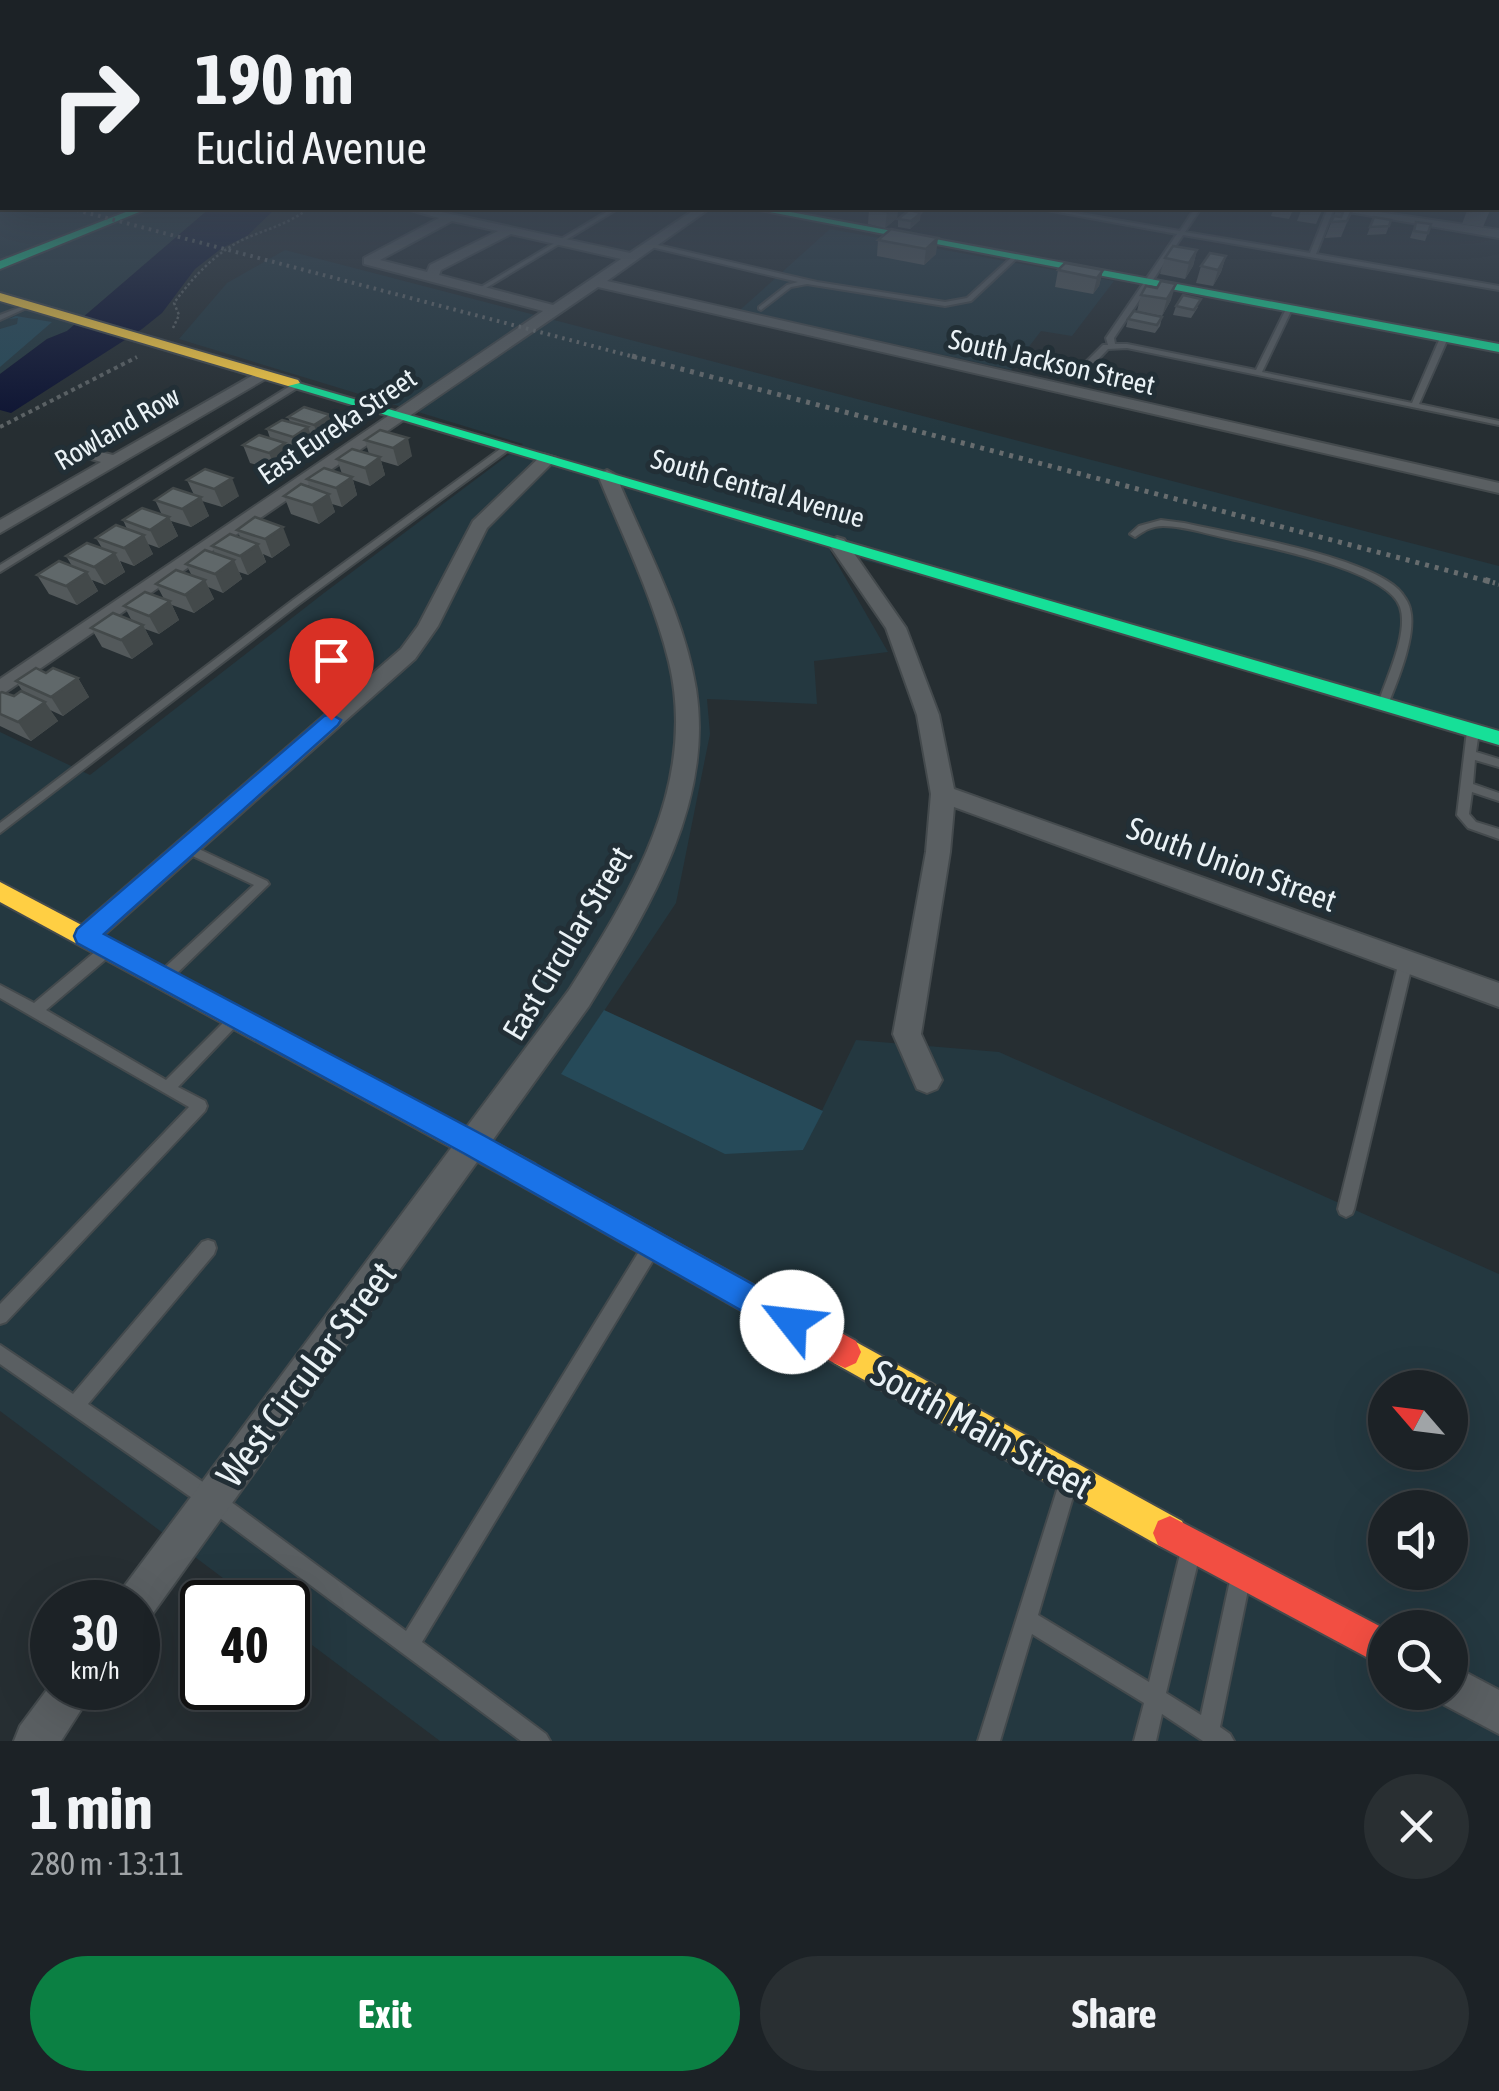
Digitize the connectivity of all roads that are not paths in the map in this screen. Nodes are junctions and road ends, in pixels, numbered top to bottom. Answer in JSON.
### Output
{"nodes":[{"id":1,"x":388,"y":266,"type":"edge"},
{"id":2,"x":438,"y":266,"type":"edge"},
{"id":3,"x":518,"y":266,"type":"edge"},
{"id":4,"x":617,"y":266,"type":"edge"},
{"id":5,"x":741,"y":266,"type":"edge"},
{"id":6,"x":1004,"y":266,"type":"edge"},
{"id":7,"x":1065,"y":266,"type":"edge"},
{"id":8,"x":1159,"y":266,"type":"edge"},
{"id":9,"x":1376,"y":266,"type":"edge"},
{"id":10,"x":432,"y":278,"type":"junction"},
{"id":11,"x":595,"y":282,"type":"junction"},
{"id":12,"x":1149,"y":282,"type":"junction"},
{"id":13,"x":817,"y":284,"type":"junction"},
{"id":14,"x":1499,"y":288,"type":"edge"},
{"id":15,"x":479,"y":290,"type":"junction"},
{"id":16,"x":0,"y":298,"type":"edge"},
{"id":17,"x":28,"y":306,"type":"junction"},
{"id":18,"x":761,"y":308,"type":"dead end"},
{"id":19,"x":1290,"y":309,"type":"junction"},
{"id":20,"x":555,"y":310,"type":"junction"},
{"id":21,"x":0,"y":318,"type":"edge"},
{"id":22,"x":1444,"y":338,"type":"junction"},
{"id":23,"x":1112,"y":345,"type":"junction"},
{"id":24,"x":1499,"y":348,"type":"edge"},
{"id":25,"x":1083,"y":370,"type":"dead end"},
{"id":26,"x":1258,"y":373,"type":"junction"},
{"id":27,"x":262,"y":375,"type":"junction"},
{"id":28,"x":298,"y":386,"type":"junction"},
{"id":29,"x":1414,"y":406,"type":"junction"},
{"id":30,"x":402,"y":414,"type":"junction"},
{"id":31,"x":1499,"y":424,"type":"edge"},
{"id":32,"x":510,"y":446,"type":"junction"},
{"id":33,"x":80,"y":450,"type":"dead end"},
{"id":34,"x":549,"y":458,"type":"junction"},
{"id":35,"x":114,"y":461,"type":"junction"},
{"id":36,"x":606,"y":475,"type":"junction"},
{"id":37,"x":1499,"y":488,"type":"edge"},
{"id":38,"x":0,"y":528,"type":"edge"},
{"id":39,"x":1134,"y":534,"type":"dead end"},
{"id":40,"x":837,"y":543,"type":"junction"},
{"id":41,"x":0,"y":569,"type":"edge"},
{"id":42,"x":0,"y":689,"type":"edge"},
{"id":43,"x":1383,"y":704,"type":"junction"},
{"id":44,"x":1499,"y":738,"type":"edge"},
{"id":45,"x":1472,"y":742,"type":"junction"},
{"id":46,"x":1499,"y":763,"type":"edge"},
{"id":47,"x":1466,"y":786,"type":"junction"},
{"id":48,"x":943,"y":794,"type":"junction"},
{"id":49,"x":1499,"y":796,"type":"edge"},
{"id":50,"x":0,"y":829,"type":"edge"},
{"id":51,"x":1499,"y":834,"type":"edge"},
{"id":52,"x":186,"y":848,"type":"junction"},
{"id":53,"x":0,"y":891,"type":"edge"},
{"id":54,"x":86,"y":936,"type":"junction"},
{"id":55,"x":108,"y":948,"type":"junction"},
{"id":56,"x":1406,"y":961,"type":"junction"},
{"id":57,"x":163,"y":977,"type":"junction"},
{"id":58,"x":0,"y":991,"type":"edge"},
{"id":59,"x":1499,"y":996,"type":"edge"},
{"id":60,"x":35,"y":1011,"type":"junction"},
{"id":61,"x":238,"y":1018,"type":"junction"},
{"id":62,"x":927,"y":1080,"type":"dead end"},
{"id":63,"x":167,"y":1088,"type":"junction"},
{"id":64,"x":475,"y":1145,"type":"junction"},
{"id":65,"x":1346,"y":1209,"type":"dead end"},
{"id":66,"x":653,"y":1244,"type":"junction"},
{"id":67,"x":208,"y":1248,"type":"dead end"},
{"id":68,"x":0,"y":1316,"type":"edge"},
{"id":69,"x":0,"y":1354,"type":"edge"},
{"id":70,"x":74,"y":1406,"type":"junction"},
{"id":71,"x":1070,"y":1478,"type":"junction"},
{"id":72,"x":212,"y":1500,"type":"junction"},
{"id":73,"x":1192,"y":1543,"type":"junction"},
{"id":74,"x":1242,"y":1570,"type":"junction"},
{"id":75,"x":152,"y":1580,"type":"edge"},
{"id":76,"x":1029,"y":1621,"type":"junction"},
{"id":77,"x":1368,"y":1640,"type":"edge"},
{"id":78,"x":408,"y":1644,"type":"junction"},
{"id":79,"x":1468,"y":1696,"type":"edge"},
{"id":80,"x":1155,"y":1698,"type":"junction"},
{"id":81,"x":57,"y":1710,"type":"edge"},
{"id":82,"x":1499,"y":1712,"type":"edge"},
{"id":83,"x":1216,"y":1736,"type":"edge"},
{"id":84,"x":34,"y":1741,"type":"edge"},
{"id":85,"x":540,"y":1741,"type":"edge"},
{"id":86,"x":989,"y":1741,"type":"edge"},
{"id":87,"x":1144,"y":1741,"type":"edge"}],
"edges":[{"from":1,"to":10,"type":"street"},
{"from":2,"to":10,"type":"street"},
{"from":3,"to":15,"type":"lane"},
{"from":4,"to":11,"type":"street","name":"East Eureka Street"},
{"from":5,"to":13,"type":"lane"},
{"from":6,"to":13,"type":"lane"},
{"from":7,"to":12,"type":"street"},
{"from":8,"to":12,"type":"lane"},
{"from":9,"to":14,"type":"lane"},
{"from":10,"to":15,"type":"street"},
{"from":11,"to":20,"type":"street","name":"East Eureka Street"},
{"from":11,"to":37,"type":"street","name":"South Jackson Street"},
{"from":12,"to":19,"type":"street"},
{"from":12,"to":23,"type":"lane"},
{"from":13,"to":18,"type":"lane"},
{"from":15,"to":20,"type":"street"},
{"from":16,"to":17,"type":"street","name":"South Central Avenue"},
{"from":17,"to":21,"type":"lane"},
{"from":17,"to":27,"type":"street","name":"South Central Avenue"},
{"from":19,"to":22,"type":"street"},
{"from":19,"to":26,"type":"lane"},
{"from":20,"to":30,"type":"street","name":"East Eureka Street"},
{"from":22,"to":24,"type":"street"},
{"from":22,"to":29,"type":"lane"},
{"from":23,"to":25,"type":"lane"},
{"from":23,"to":26,"type":"lane"},
{"from":26,"to":29,"type":"lane"},
{"from":27,"to":28,"type":"street","name":"South Central Avenue"},
{"from":27,"to":35,"type":"street","name":"Rowland Row"},
{"from":28,"to":30,"type":"street","name":"South Central Avenue"},
{"from":28,"to":41,"type":"lane"},
{"from":29,"to":31,"type":"lane"},
{"from":30,"to":32,"type":"street","name":"South Central Avenue"},
{"from":30,"to":42,"type":"street","name":"East Eureka Street"},
{"from":32,"to":34,"type":"street","name":"South Central Avenue"},
{"from":32,"to":50,"type":"lane"},
{"from":33,"to":35,"type":"street"},
{"from":34,"to":36,"type":"street","name":"South Central Avenue"},
{"from":34,"to":52,"type":"street"},
{"from":35,"to":38,"type":"street","name":"Rowland Row"},
{"from":36,"to":40,"type":"street","name":"South Central Avenue"},
{"from":36,"to":64,"type":"street","name":"East Circular Street"},
{"from":39,"to":43,"type":"lane"},
{"from":40,"to":43,"type":"street","name":"South Central Avenue"},
{"from":40,"to":48,"type":"street"},
{"from":43,"to":45,"type":"street","name":"South Central Avenue"},
{"from":44,"to":45,"type":"street","name":"South Central Avenue"},
{"from":45,"to":46,"type":"lane"},
{"from":45,"to":47,"type":"lane"},
{"from":47,"to":49,"type":"lane"},
{"from":47,"to":51,"type":"lane"},
{"from":48,"to":56,"type":"street","name":"South Union Street"},
{"from":48,"to":62,"type":"street"},
{"from":52,"to":54,"type":"street"},
{"from":52,"to":57,"type":"lane"},
{"from":53,"to":54,"type":"street","name":"South Main Street"},
{"from":54,"to":55,"type":"street","name":"South Main Street"},
{"from":55,"to":57,"type":"street","name":"South Main Street"},
{"from":55,"to":60,"type":"lane"},
{"from":56,"to":59,"type":"street","name":"South Union Street"},
{"from":56,"to":65,"type":"lane"},
{"from":57,"to":61,"type":"street","name":"South Main Street"},
{"from":58,"to":60,"type":"lane"},
{"from":60,"to":63,"type":"lane"},
{"from":61,"to":63,"type":"lane"},
{"from":61,"to":64,"type":"street","name":"South Main Street"},
{"from":63,"to":68,"type":"lane"},
{"from":64,"to":66,"type":"street","name":"South Main Street"},
{"from":64,"to":72,"type":"street","name":"West Circular Street"},
{"from":66,"to":71,"type":"street","name":"South Main Street"},
{"from":66,"to":78,"type":"lane"},
{"from":67,"to":70,"type":"lane"},
{"from":69,"to":70,"type":"lane"},
{"from":70,"to":72,"type":"lane"},
{"from":71,"to":73,"type":"street","name":"South Main Street"},
{"from":71,"to":76,"type":"lane"},
{"from":72,"to":75,"type":"street","name":"West Circular Street"},
{"from":72,"to":78,"type":"lane"},
{"from":73,"to":74,"type":"street","name":"South Main Street"},
{"from":73,"to":80,"type":"lane"},
{"from":74,"to":77,"type":"street","name":"South Main Street"},
{"from":74,"to":83,"type":"lane"},
{"from":76,"to":80,"type":"lane"},
{"from":76,"to":86,"type":"lane"},
{"from":78,"to":85,"type":"lane"},
{"from":79,"to":82,"type":"street"},
{"from":80,"to":83,"type":"lane"},
{"from":80,"to":87,"type":"lane"},
{"from":81,"to":84,"type":"street"}]}
